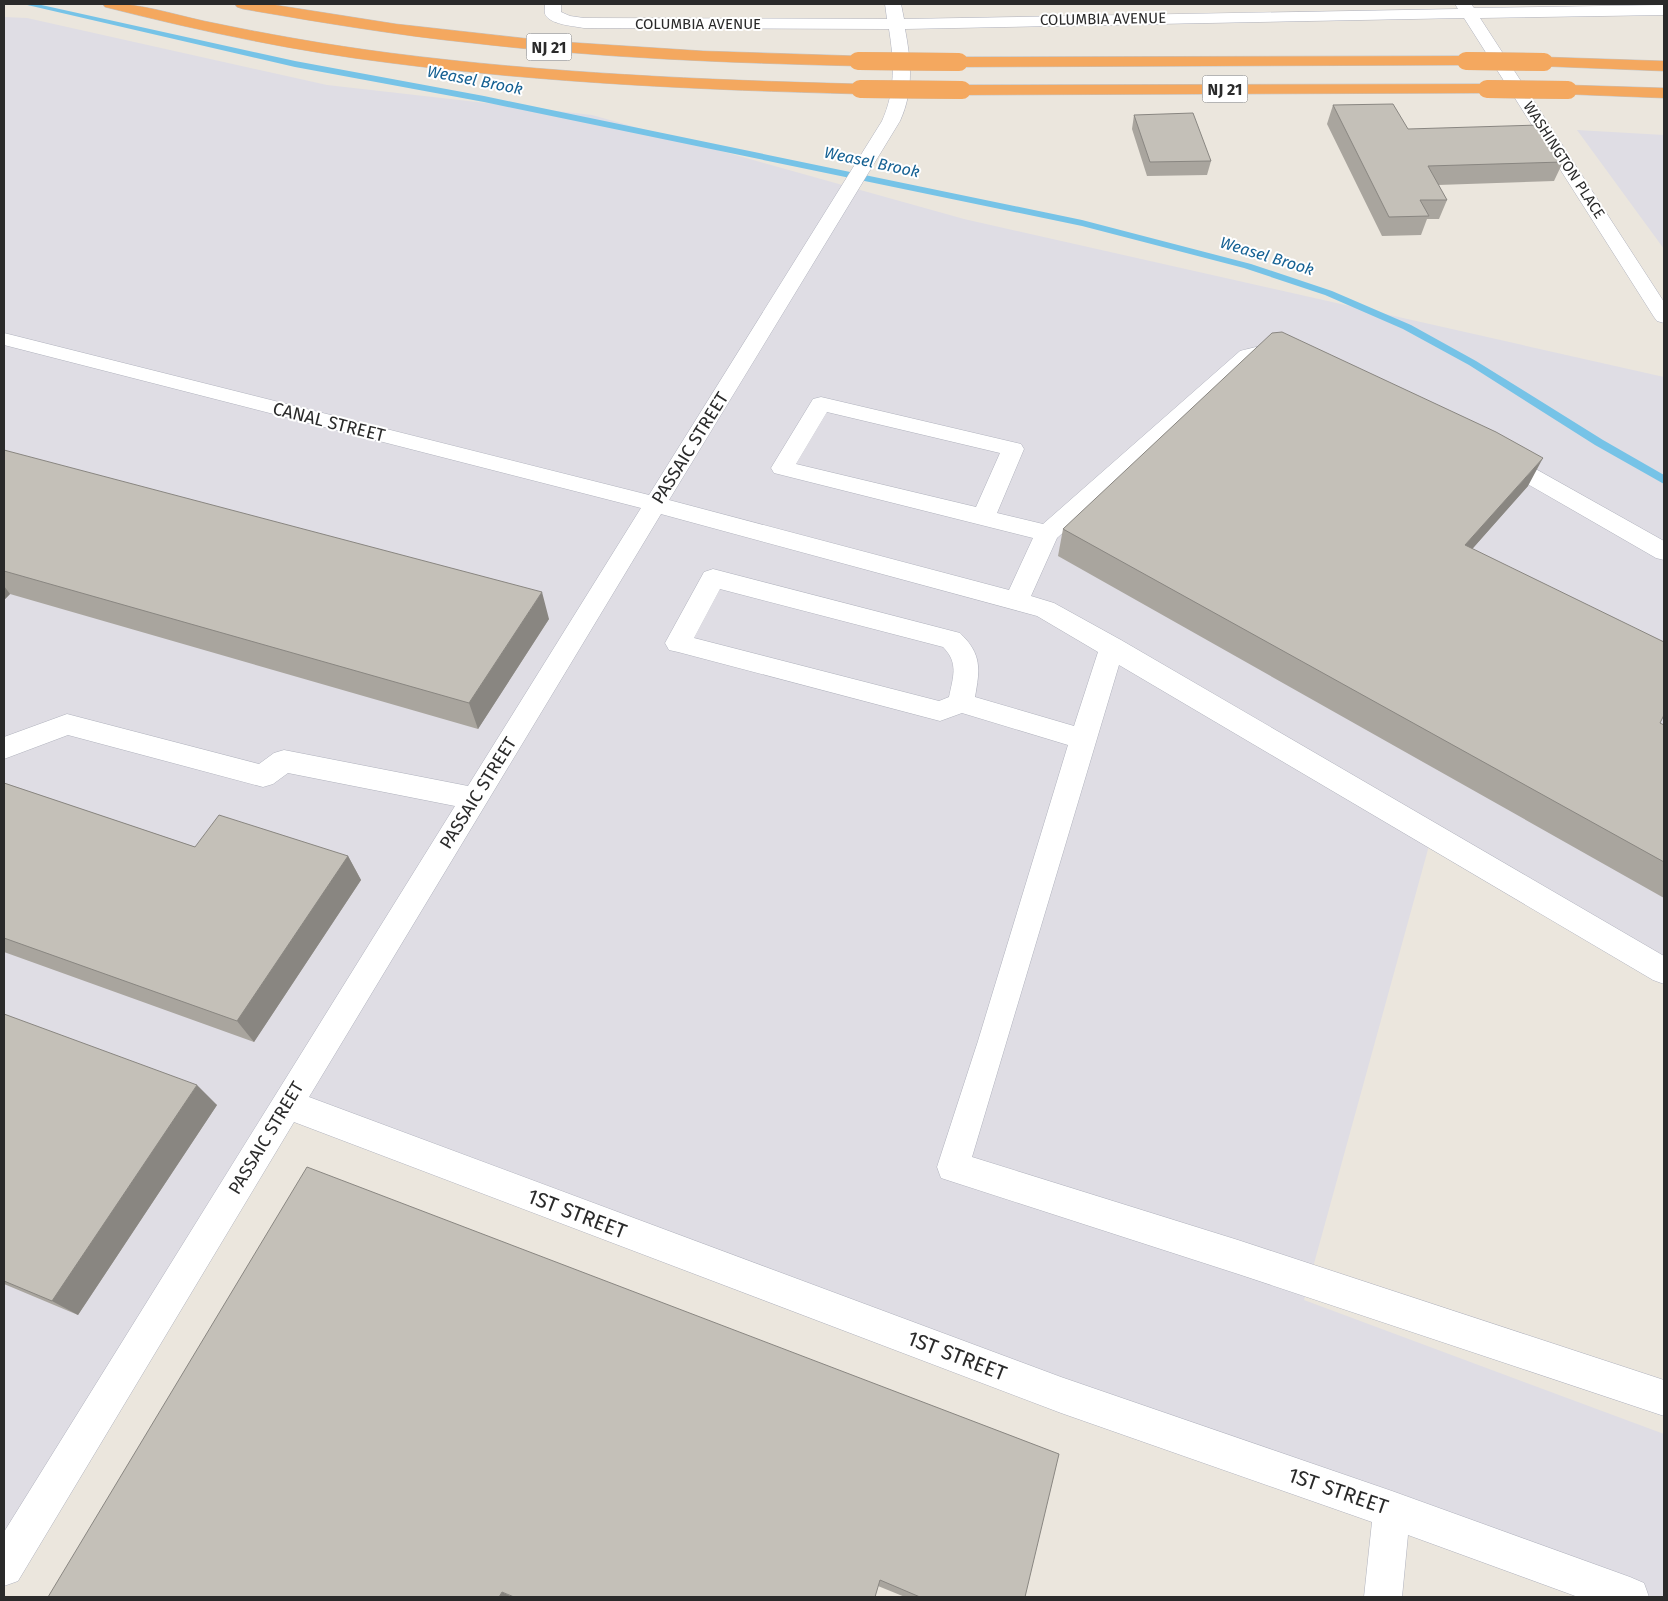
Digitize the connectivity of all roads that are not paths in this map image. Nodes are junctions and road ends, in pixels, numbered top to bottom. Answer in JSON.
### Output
{"nodes":[{"id":1,"x":111,"y":4,"type":"edge"},
{"id":2,"x":243,"y":4,"type":"edge"},
{"id":3,"x":553,"y":4,"type":"edge"},
{"id":4,"x":893,"y":4,"type":"edge"},
{"id":5,"x":1466,"y":8,"type":"edge"},
{"id":6,"x":1664,"y":10,"type":"edge"},
{"id":7,"x":1120,"y":11,"type":"edge"},
{"id":8,"x":896,"y":24,"type":"junction"},
{"id":9,"x":1664,"y":66,"type":"edge"},
{"id":10,"x":1664,"y":93,"type":"edge"},
{"id":11,"x":1664,"y":317,"type":"edge"},
{"id":12,"x":4,"y":339,"type":"edge"},
{"id":13,"x":1303,"y":364,"type":"edge"},
{"id":14,"x":1482,"y":448,"type":"edge"},
{"id":15,"x":655,"y":504,"type":"junction"},
{"id":16,"x":983,"y":518,"type":"junction"},
{"id":17,"x":1047,"y":533,"type":"junction"},
{"id":18,"x":1664,"y":552,"type":"edge"},
{"id":19,"x":1016,"y":602,"type":"junction"},
{"id":20,"x":1112,"y":647,"type":"junction"},
{"id":21,"x":961,"y":703,"type":"junction"},
{"id":22,"x":1083,"y":739,"type":"junction"},
{"id":23,"x":4,"y":748,"type":"edge"},
{"id":24,"x":474,"y":799,"type":"junction"},
{"id":25,"x":1664,"y":971,"type":"edge"},
{"id":26,"x":287,"y":1104,"type":"junction"},
{"id":27,"x":1664,"y":1398,"type":"edge"},
{"id":28,"x":1392,"y":1510,"type":"junction"},
{"id":29,"x":4,"y":1567,"type":"edge"},
{"id":30,"x":1383,"y":1597,"type":"edge"},
{"id":31,"x":1630,"y":1597,"type":"edge"}],
"edges":[{"from":1,"to":10,"type":"highway","number":"NJ 21","bridge":true},
{"from":2,"to":9,"type":"highway","number":"NJ 21","bridge":true},
{"from":3,"to":8,"type":"street","name":"COLUMBIA AVENUE"},
{"from":4,"to":8,"type":"street","name":"PASSAIC STREET"},
{"from":5,"to":6,"type":"street","name":"COLUMBIA AVENUE"},
{"from":5,"to":7,"type":"street","name":"COLUMBIA AVENUE"},
{"from":5,"to":11,"type":"street","name":"WASHINGTON PLACE"},
{"from":7,"to":8,"type":"street","name":"COLUMBIA AVENUE"},
{"from":8,"to":15,"type":"street","name":"PASSAIC STREET"},
{"from":12,"to":15,"type":"street","name":"CANAL STREET"},
{"from":13,"to":17,"type":"street"},
{"from":14,"to":18,"type":"street"},
{"from":15,"to":19,"type":"street","name":"CANAL STREET"},
{"from":15,"to":24,"type":"street","name":"PASSAIC STREET"},
{"from":16,"to":16,"type":"street"},
{"from":16,"to":17,"type":"street"},
{"from":17,"to":19,"type":"street"},
{"from":19,"to":20,"type":"street","name":"CANAL STREET"},
{"from":20,"to":22,"type":"street"},
{"from":20,"to":25,"type":"street","name":"CANAL STREET"},
{"from":21,"to":21,"type":"street"},
{"from":21,"to":22,"type":"street"},
{"from":22,"to":27,"type":"street"},
{"from":23,"to":24,"type":"street"},
{"from":24,"to":26,"type":"street","name":"PASSAIC STREET"},
{"from":26,"to":28,"type":"street","name":"1ST STREET"},
{"from":26,"to":29,"type":"street","name":"PASSAIC STREET"},
{"from":28,"to":30,"type":"street"},
{"from":28,"to":31,"type":"street","name":"1ST STREET"}]}
